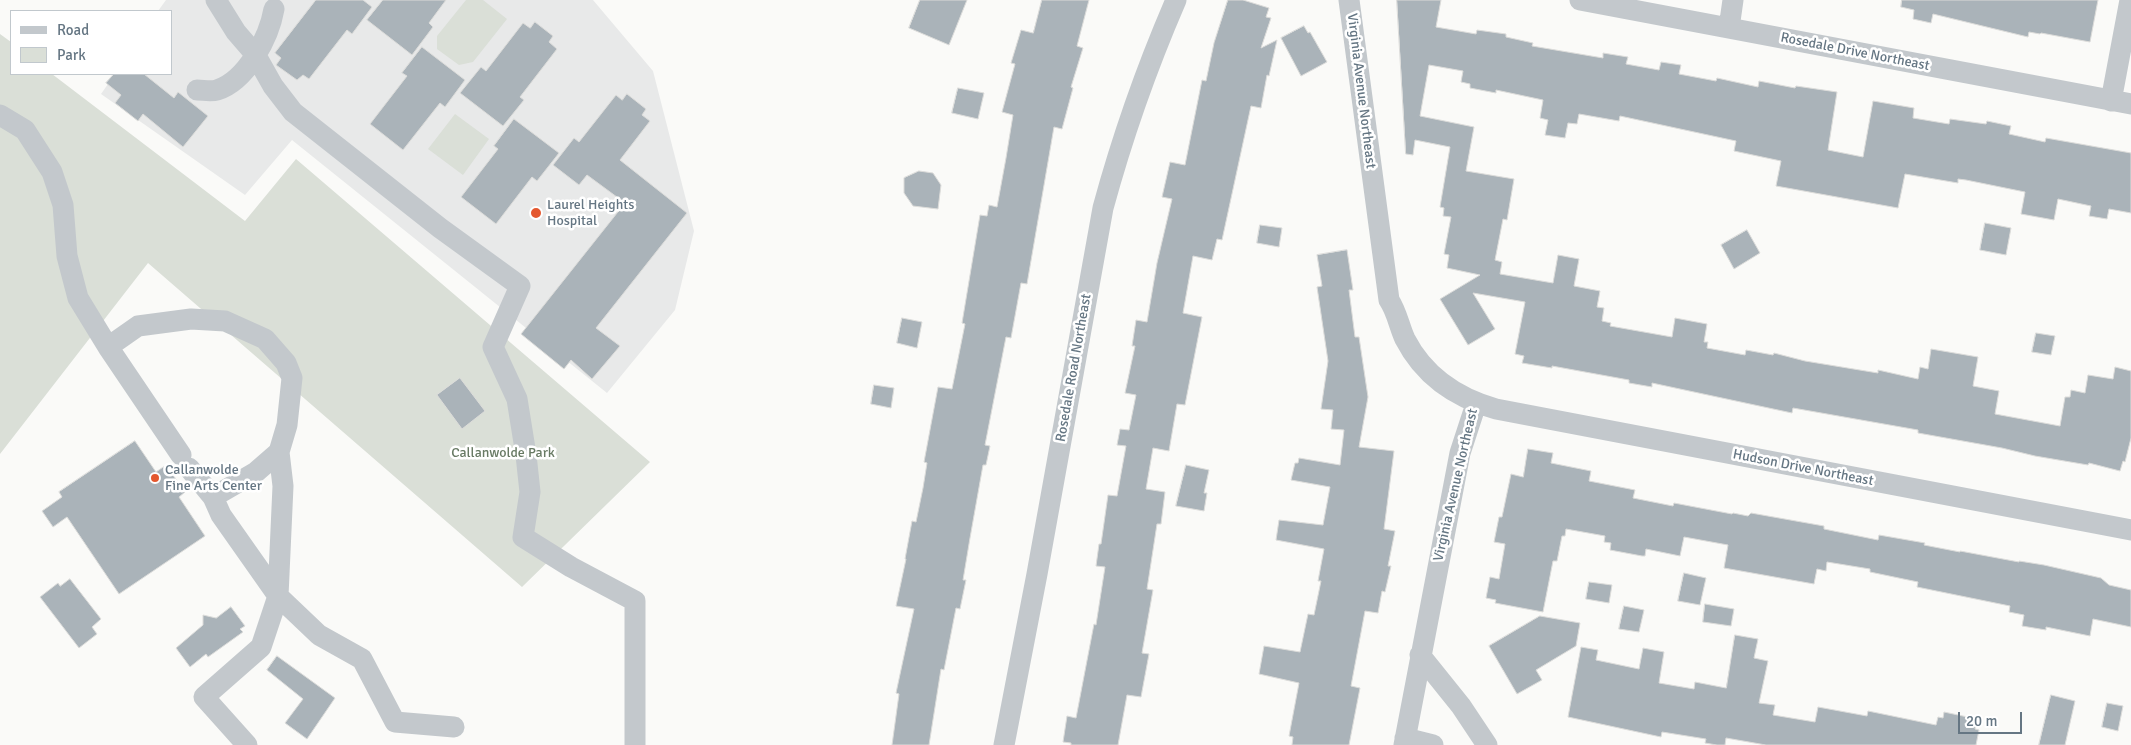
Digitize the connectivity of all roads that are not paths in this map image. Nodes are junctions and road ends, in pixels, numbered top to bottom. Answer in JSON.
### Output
{"nodes":[{"id":1,"x":216,"y":0,"type":"edge"},
{"id":2,"x":1176,"y":0,"type":"edge"},
{"id":3,"x":1349,"y":0,"type":"edge"},
{"id":4,"x":1580,"y":0,"type":"edge"},
{"id":5,"x":1734,"y":0,"type":"edge"},
{"id":6,"x":2130,"y":0,"type":"edge"},
{"id":7,"x":274,"y":9,"type":"dead end"},
{"id":8,"x":1728,"y":28,"type":"junction"},
{"id":9,"x":255,"y":54,"type":"junction"},
{"id":10,"x":197,"y":90,"type":"dead end"},
{"id":11,"x":2121,"y":102,"type":"edge"},
{"id":12,"x":0,"y":115,"type":"edge"},
{"id":13,"x":108,"y":347,"type":"junction"},
{"id":14,"x":1476,"y":404,"type":"junction"},
{"id":15,"x":279,"y":452,"type":"junction"},
{"id":16,"x":213,"y":497,"type":"junction"},
{"id":17,"x":2131,"y":530,"type":"edge"},
{"id":18,"x":278,"y":596,"type":"junction"},
{"id":19,"x":1420,"y":655,"type":"junction"},
{"id":20,"x":454,"y":727,"type":"dead end"},
{"id":21,"x":1405,"y":741,"type":"edge"},
{"id":22,"x":247,"y":745,"type":"edge"},
{"id":23,"x":635,"y":745,"type":"edge"},
{"id":24,"x":1004,"y":745,"type":"edge"},
{"id":25,"x":1433,"y":745,"type":"edge"},
{"id":26,"x":1487,"y":745,"type":"edge"}],
"edges":[{"from":1,"to":9,"type":"street"},
{"from":2,"to":24,"type":"street","name":"Rosedale Road Northeast"},
{"from":3,"to":14,"type":"street","name":"Virginia Avenue Northeast"},
{"from":4,"to":8,"type":"street","name":"Rosedale Drive Northeast"},
{"from":5,"to":8,"type":"street"},
{"from":6,"to":11,"type":"street"},
{"from":7,"to":9,"type":"street"},
{"from":8,"to":11,"type":"street","name":"Rosedale Drive Northeast"},
{"from":9,"to":10,"type":"street"},
{"from":9,"to":23,"type":"street"},
{"from":12,"to":13,"type":"street"},
{"from":13,"to":15,"type":"street"},
{"from":13,"to":16,"type":"street"},
{"from":14,"to":17,"type":"street","name":"Hudson Drive Northeast"},
{"from":14,"to":19,"type":"street","name":"Virginia Avenue Northeast"},
{"from":15,"to":16,"type":"street"},
{"from":15,"to":18,"type":"street"},
{"from":16,"to":18,"type":"street"},
{"from":18,"to":20,"type":"street"},
{"from":18,"to":22,"type":"street"},
{"from":19,"to":21,"type":"street","name":"Virginia Avenue Northeast"},
{"from":19,"to":26,"type":"street"},
{"from":21,"to":25,"type":"street"}]}
